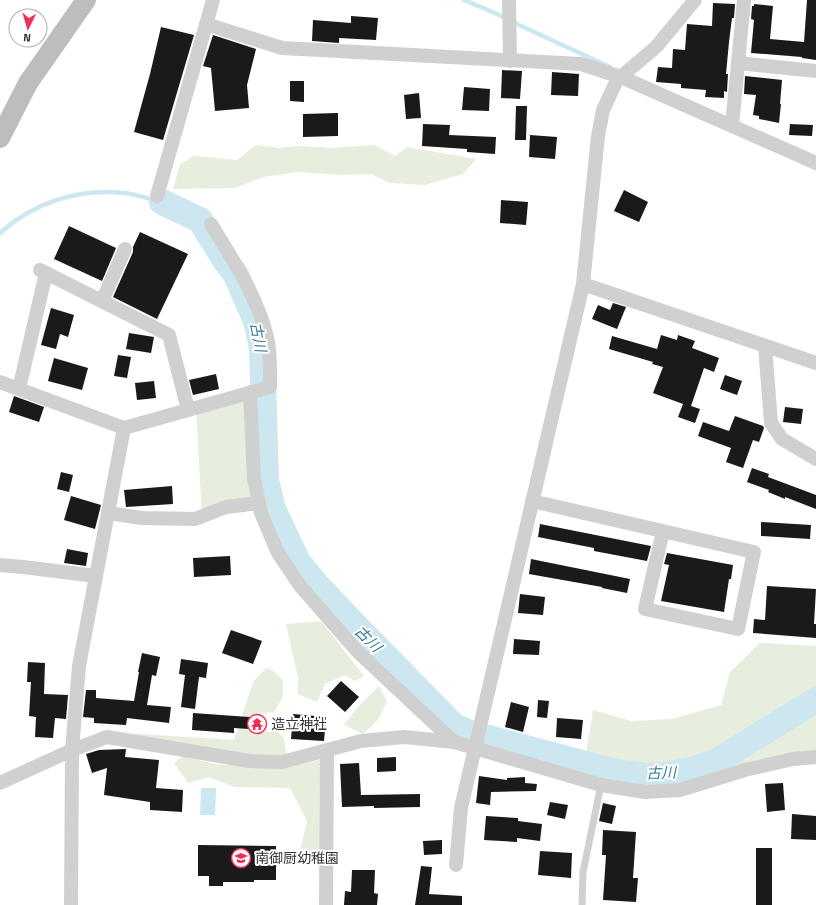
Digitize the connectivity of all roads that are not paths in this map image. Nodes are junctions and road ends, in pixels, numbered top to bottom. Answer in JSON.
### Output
{"nodes":[{"id":1,"x":86,"y":0,"type":"edge"},
{"id":2,"x":213,"y":0,"type":"edge"},
{"id":3,"x":509,"y":0,"type":"edge"},
{"id":4,"x":695,"y":0,"type":"edge"},
{"id":5,"x":744,"y":0,"type":"edge"},
{"id":6,"x":206,"y":24,"type":"junction"},
{"id":7,"x":510,"y":61,"type":"junction"},
{"id":8,"x":738,"y":63,"type":"junction"},
{"id":9,"x":816,"y":71,"type":"edge"},
{"id":10,"x":621,"y":77,"type":"junction"},
{"id":11,"x":732,"y":126,"type":"junction"},
{"id":12,"x":0,"y":138,"type":"edge"},
{"id":13,"x":816,"y":163,"type":"edge"},
{"id":14,"x":156,"y":196,"type":"dead end"},
{"id":15,"x":211,"y":224,"type":"dead end"},
{"id":16,"x":125,"y":249,"type":"dead end"},
{"id":17,"x":583,"y":284,"type":"junction"},
{"id":18,"x":102,"y":301,"type":"junction"},
{"id":19,"x":765,"y":346,"type":"junction"},
{"id":20,"x":816,"y":363,"type":"edge"},
{"id":21,"x":0,"y":382,"type":"edge"},
{"id":22,"x":19,"y":389,"type":"junction"},
{"id":23,"x":250,"y":392,"type":"junction"},
{"id":24,"x":188,"y":410,"type":"junction"},
{"id":25,"x":124,"y":428,"type":"junction"},
{"id":26,"x":816,"y":459,"type":"edge"},
{"id":27,"x":532,"y":501,"type":"junction"},
{"id":28,"x":259,"y":503,"type":"junction"},
{"id":29,"x":108,"y":513,"type":"junction"},
{"id":30,"x":662,"y":531,"type":"junction"},
{"id":31,"x":0,"y":565,"type":"edge"},
{"id":32,"x":96,"y":576,"type":"junction"},
{"id":33,"x":454,"y":742,"type":"junction"},
{"id":34,"x":475,"y":749,"type":"junction"},
{"id":35,"x":72,"y":750,"type":"junction"},
{"id":36,"x":327,"y":750,"type":"junction"},
{"id":37,"x":816,"y":757,"type":"edge"},
{"id":38,"x":0,"y":783,"type":"edge"},
{"id":39,"x":601,"y":786,"type":"junction"},
{"id":40,"x":456,"y":865,"type":"dead end"},
{"id":41,"x":70,"y":905,"type":"edge"},
{"id":42,"x":326,"y":905,"type":"edge"},
{"id":43,"x":581,"y":905,"type":"edge"}],
"edges":[{"from":1,"to":12,"type":"street"},
{"from":2,"to":6,"type":"street"},
{"from":3,"to":7,"type":"street"},
{"from":4,"to":10,"type":"street"},
{"from":5,"to":8,"type":"street"},
{"from":6,"to":7,"type":"street"},
{"from":6,"to":14,"type":"street"},
{"from":7,"to":10,"type":"street"},
{"from":8,"to":9,"type":"street"},
{"from":8,"to":11,"type":"street"},
{"from":10,"to":11,"type":"street"},
{"from":10,"to":17,"type":"street"},
{"from":11,"to":13,"type":"street"},
{"from":15,"to":23,"type":"street"},
{"from":16,"to":18,"type":"street"},
{"from":17,"to":19,"type":"street"},
{"from":17,"to":27,"type":"street"},
{"from":18,"to":22,"type":"street"},
{"from":18,"to":24,"type":"street"},
{"from":19,"to":20,"type":"street"},
{"from":19,"to":26,"type":"street"},
{"from":21,"to":22,"type":"street"},
{"from":22,"to":25,"type":"street"},
{"from":23,"to":24,"type":"street"},
{"from":23,"to":28,"type":"street"},
{"from":24,"to":25,"type":"street"},
{"from":25,"to":29,"type":"street"},
{"from":27,"to":30,"type":"street"},
{"from":27,"to":34,"type":"street"},
{"from":28,"to":29,"type":"street"},
{"from":28,"to":33,"type":"street"},
{"from":29,"to":32,"type":"street"},
{"from":30,"to":30,"type":"street"},
{"from":31,"to":32,"type":"street"},
{"from":32,"to":35,"type":"street"},
{"from":33,"to":34,"type":"street"},
{"from":33,"to":36,"type":"street"},
{"from":34,"to":39,"type":"street"},
{"from":34,"to":40,"type":"street"},
{"from":35,"to":36,"type":"street"},
{"from":35,"to":38,"type":"street"},
{"from":35,"to":41,"type":"street"},
{"from":36,"to":42,"type":"street"},
{"from":37,"to":39,"type":"street"},
{"from":39,"to":43,"type":"lane"}]}
